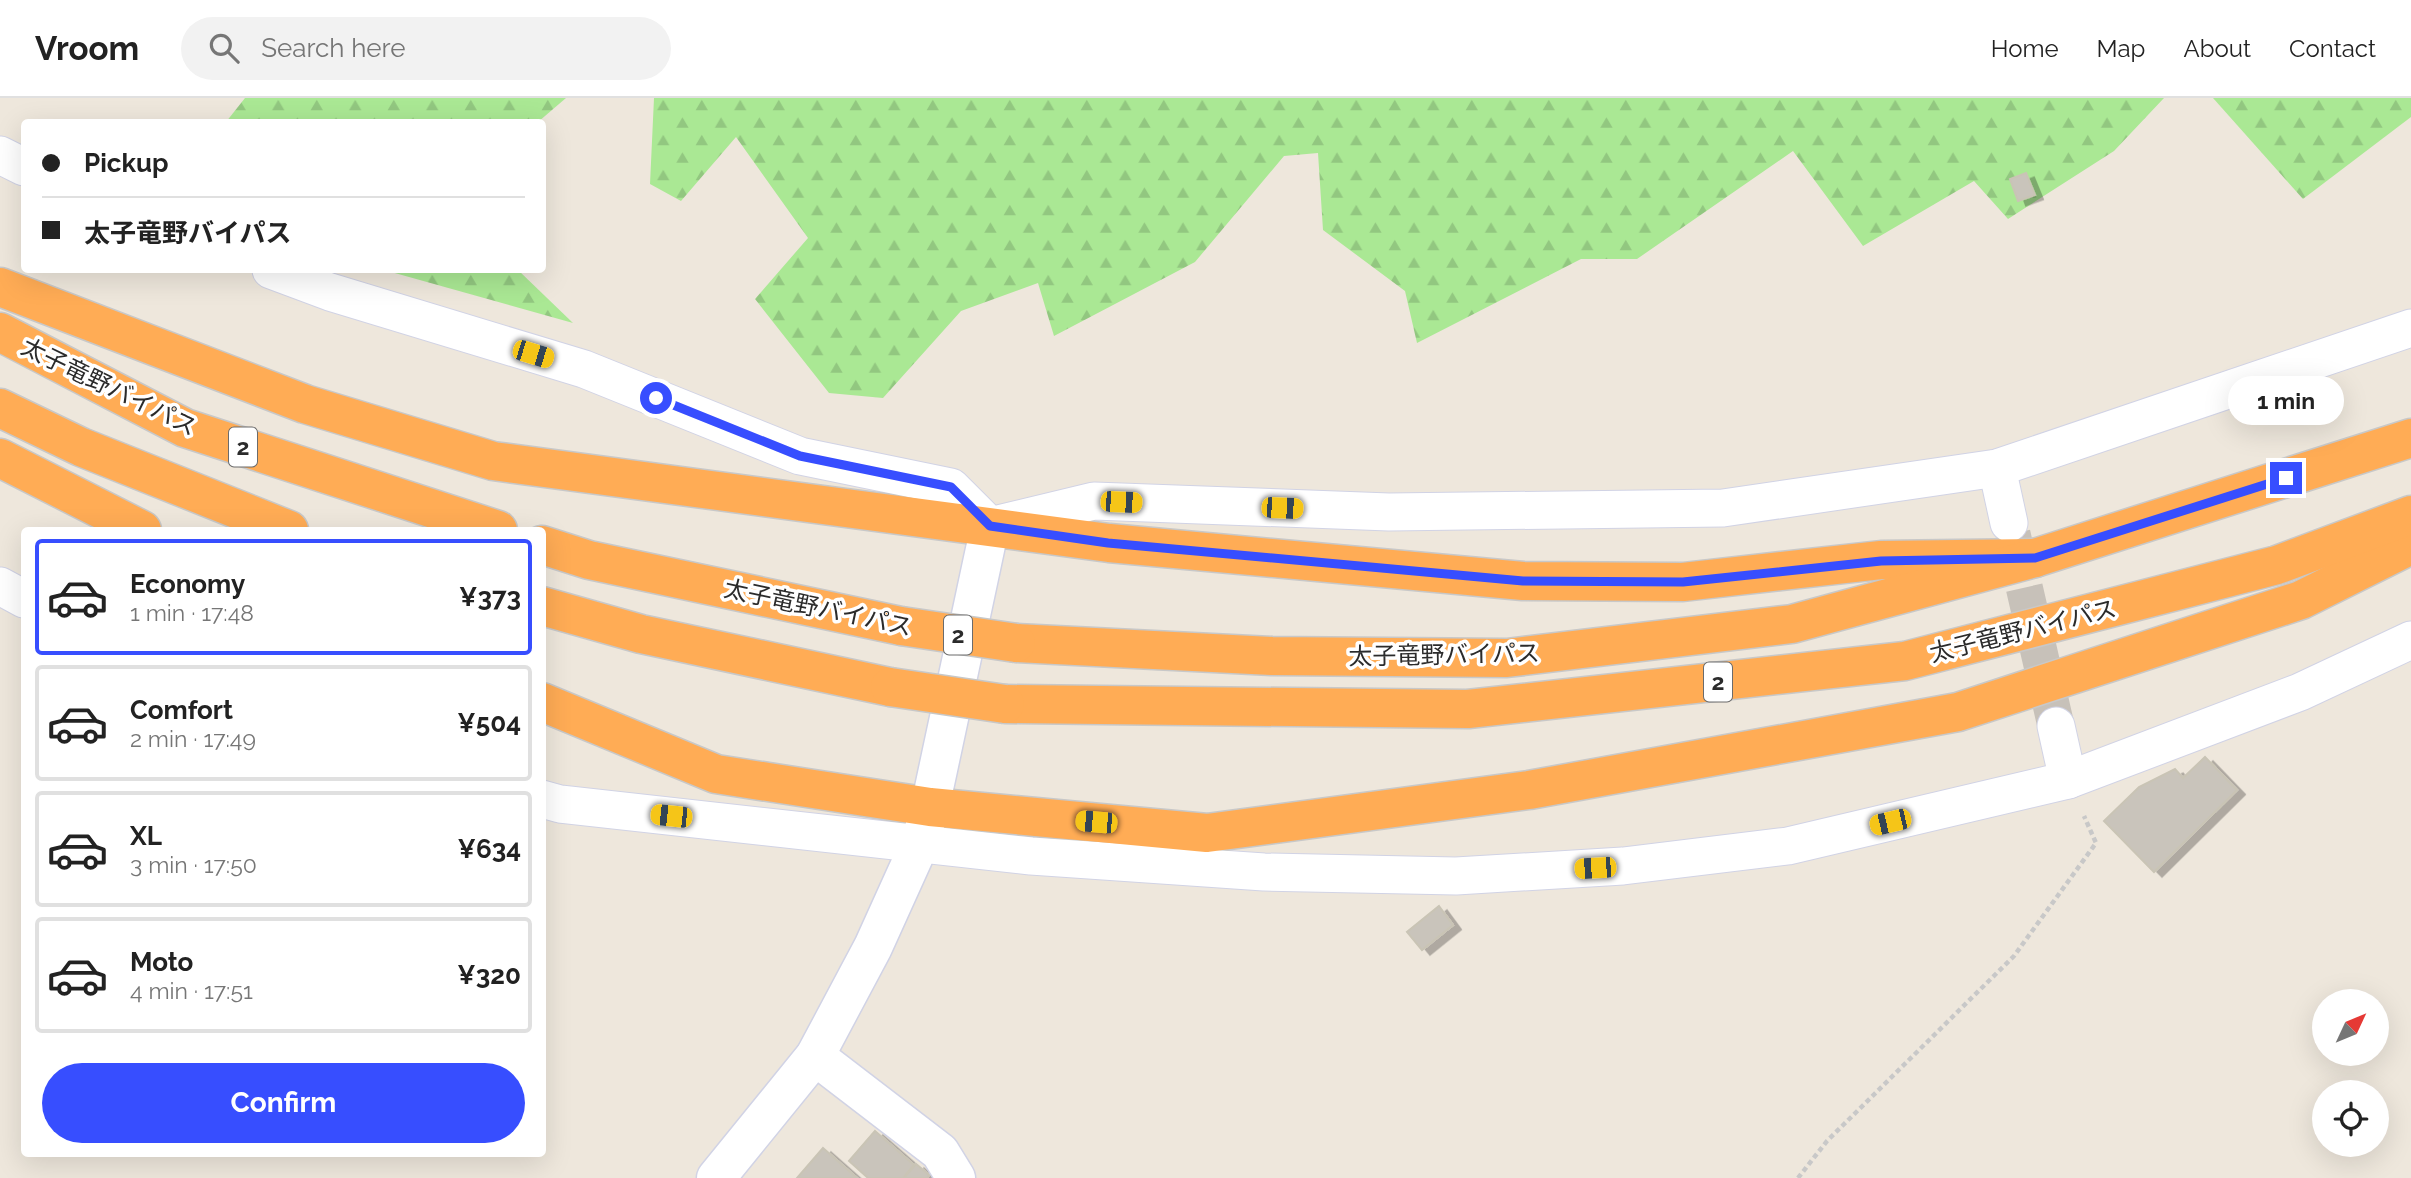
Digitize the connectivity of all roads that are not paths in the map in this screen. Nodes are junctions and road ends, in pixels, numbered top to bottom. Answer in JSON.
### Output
{"nodes":[{"id":1,"x":0,"y":155,"type":"edge"},
{"id":2,"x":21,"y":166,"type":"edge"},
{"id":3,"x":279,"y":273,"type":"edge"},
{"id":4,"x":0,"y":287,"type":"edge"},
{"id":5,"x":2411,"y":328,"type":"edge"},
{"id":6,"x":0,"y":332,"type":"edge"},
{"id":7,"x":0,"y":408,"type":"edge"},
{"id":8,"x":2411,"y":438,"type":"edge"},
{"id":9,"x":0,"y":458,"type":"edge"},
{"id":10,"x":1997,"y":468,"type":"junction"},
{"id":11,"x":2411,"y":514,"type":"edge"},
{"id":12,"x":2010,"y":523,"type":"tunnel mouth"},
{"id":13,"x":990,"y":526,"type":"junction"},
{"id":14,"x":136,"y":527,"type":"edge"},
{"id":15,"x":281,"y":527,"type":"edge"},
{"id":16,"x":489,"y":527,"type":"edge"},
{"id":17,"x":2411,"y":545,"type":"edge"},
{"id":18,"x":546,"y":546,"type":"edge"},
{"id":19,"x":2035,"y":558,"type":"junction"},
{"id":20,"x":0,"y":586,"type":"edge"},
{"id":21,"x":21,"y":597,"type":"edge"},
{"id":22,"x":546,"y":607,"type":"edge"},
{"id":23,"x":2411,"y":640,"type":"edge"},
{"id":24,"x":546,"y":704,"type":"edge"},
{"id":25,"x":2056,"y":726,"type":"tunnel mouth"},
{"id":26,"x":2068,"y":780,"type":"junction"},
{"id":27,"x":546,"y":800,"type":"edge"},
{"id":28,"x":925,"y":825,"type":"junction"},
{"id":29,"x":815,"y":1056,"type":"junction"},
{"id":30,"x":716,"y":1178,"type":"edge"},
{"id":31,"x":956,"y":1178,"type":"edge"}],
"edges":[{"from":1,"to":2,"type":"street"},
{"from":3,"to":13,"type":"street"},
{"from":4,"to":13,"type":"highway"},
{"from":5,"to":10,"type":"street"},
{"from":6,"to":16,"type":"highway","name":"太子竜野バイパス","number":"2"},
{"from":7,"to":15,"type":"highway","number":"2"},
{"from":8,"to":19,"type":"highway","name":"太子竜野バイパス","number":"2"},
{"from":9,"to":14,"type":"highway"},
{"from":10,"to":12,"type":"street"},
{"from":10,"to":13,"type":"street"},
{"from":11,"to":22,"type":"highway","name":"太子竜野バイパス","number":"2","bridge":true},
{"from":13,"to":19,"type":"highway"},
{"from":13,"to":28,"type":"street"},
{"from":17,"to":28,"type":"highway"},
{"from":18,"to":19,"type":"highway","name":"太子竜野バイパス","number":"2","bridge":true},
{"from":20,"to":21,"type":"street"},
{"from":23,"to":26,"type":"street"},
{"from":24,"to":28,"type":"highway"},
{"from":25,"to":26,"type":"street"},
{"from":26,"to":28,"type":"street"},
{"from":27,"to":28,"type":"street"},
{"from":28,"to":29,"type":"street"},
{"from":29,"to":30,"type":"street"},
{"from":29,"to":31,"type":"street"}]}
